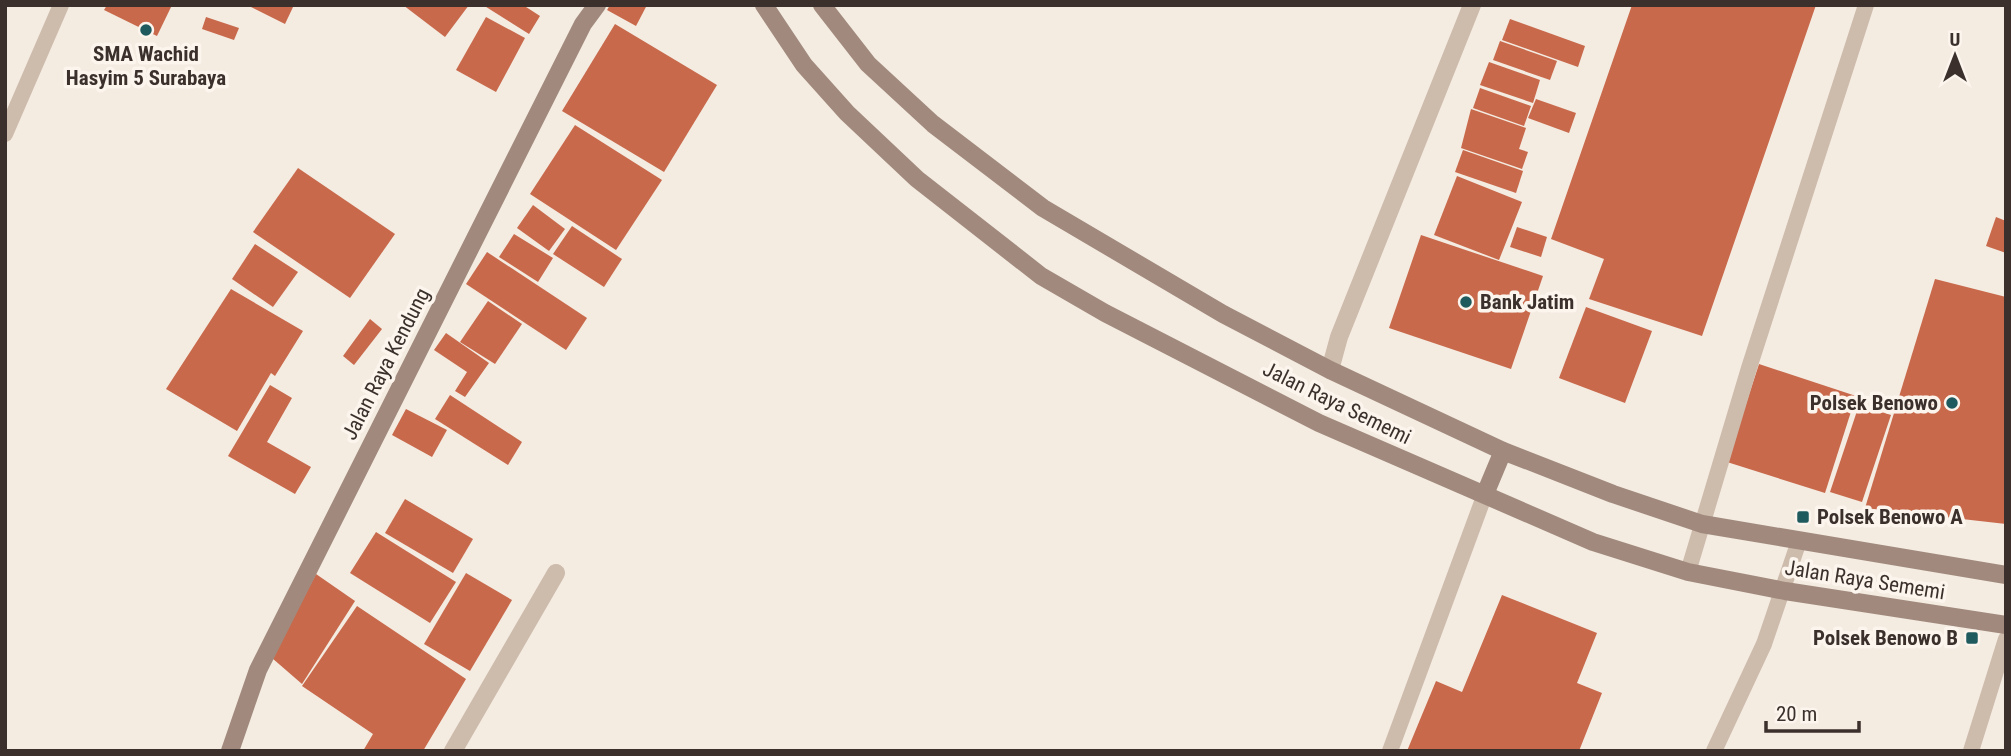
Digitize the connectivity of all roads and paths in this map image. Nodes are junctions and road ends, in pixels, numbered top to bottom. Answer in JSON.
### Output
{"nodes":[{"id":1,"x":61,"y":5,"type":"edge"},
{"id":2,"x":597,"y":5,"type":"edge"},
{"id":3,"x":764,"y":5,"type":"edge"},
{"id":4,"x":821,"y":5,"type":"edge"},
{"id":5,"x":1472,"y":5,"type":"edge"},
{"id":6,"x":1866,"y":5,"type":"edge"},
{"id":7,"x":5,"y":134,"type":"edge"},
{"id":8,"x":1330,"y":370,"type":"junction"},
{"id":9,"x":1503,"y":451,"type":"junction"},
{"id":10,"x":1485,"y":494,"type":"junction"},
{"id":11,"x":1702,"y":524,"type":"junction"},
{"id":12,"x":1800,"y":541,"type":"junction"},
{"id":13,"x":1688,"y":572,"type":"junction"},
{"id":14,"x":556,"y":573,"type":"dead end"},
{"id":15,"x":2006,"y":575,"type":"edge"},
{"id":16,"x":1785,"y":591,"type":"junction"},
{"id":17,"x":2006,"y":625,"type":"edge"},
{"id":18,"x":2006,"y":639,"type":"edge"},
{"id":19,"x":230,"y":751,"type":"edge"},
{"id":20,"x":453,"y":751,"type":"edge"},
{"id":21,"x":1390,"y":751,"type":"edge"},
{"id":22,"x":1714,"y":751,"type":"edge"},
{"id":23,"x":1971,"y":751,"type":"edge"}],
"edges":[{"from":1,"to":7,"type":"lane"},
{"from":2,"to":19,"type":"main road","name":"Jalan Raya Kendung"},
{"from":3,"to":10,"type":"main road","name":"Jalan Raya Sememi"},
{"from":4,"to":8,"type":"main road","name":"Jalan Raya Sememi"},
{"from":5,"to":8,"type":"street"},
{"from":6,"to":11,"type":"lane"},
{"from":8,"to":9,"type":"main road","name":"Jalan Raya Sememi"},
{"from":9,"to":10,"type":"main road"},
{"from":9,"to":11,"type":"main road","name":"Jalan Raya Sememi"},
{"from":10,"to":13,"type":"main road","name":"Jalan Raya Sememi"},
{"from":10,"to":21,"type":"lane"},
{"from":11,"to":12,"type":"main road","name":"Jalan Raya Sememi"},
{"from":11,"to":13,"type":"lane"},
{"from":12,"to":15,"type":"main road","name":"Jalan Raya Sememi"},
{"from":12,"to":16,"type":"lane"},
{"from":13,"to":16,"type":"main road","name":"Jalan Raya Sememi"},
{"from":14,"to":20,"type":"street"},
{"from":16,"to":17,"type":"main road","name":"Jalan Raya Sememi"},
{"from":16,"to":22,"type":"lane"},
{"from":18,"to":23,"type":"lane"}]}
